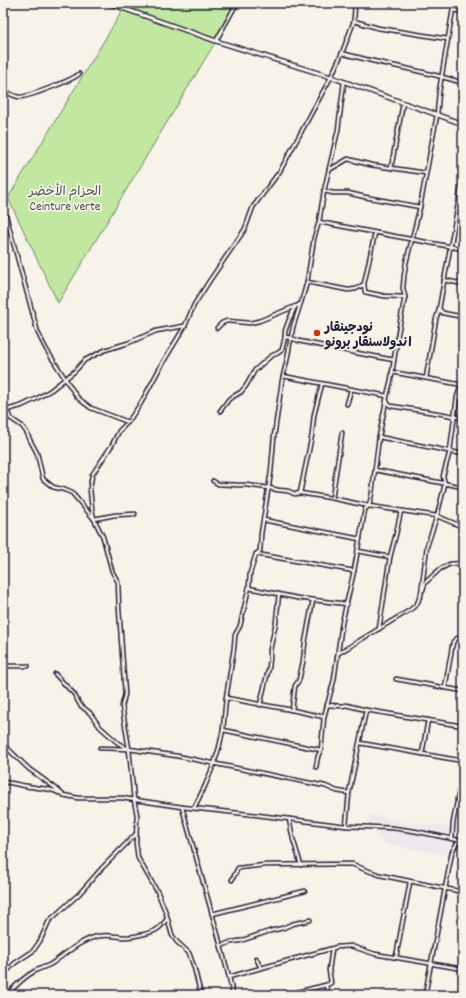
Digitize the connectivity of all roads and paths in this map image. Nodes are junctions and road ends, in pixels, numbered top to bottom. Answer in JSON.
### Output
{"nodes":[{"id":1,"x":108,"y":3,"type":"edge"},
{"id":2,"x":237,"y":3,"type":"edge"},
{"id":3,"x":355,"y":3,"type":"edge"},
{"id":4,"x":454,"y":3,"type":"edge"},
{"id":5,"x":453,"y":10,"type":"junction"},
{"id":6,"x":463,"y":12,"type":"edge"},
{"id":7,"x":354,"y":21,"type":"junction"},
{"id":8,"x":448,"y":40,"type":"junction"},
{"id":9,"x":216,"y":41,"type":"junction"},
{"id":10,"x":342,"y":53,"type":"junction"},
{"id":11,"x":79,"y":74,"type":"dead end"},
{"id":12,"x":441,"y":76,"type":"junction"},
{"id":13,"x":331,"y":78,"type":"junction"},
{"id":14,"x":344,"y":82,"type":"junction"},
{"id":15,"x":463,"y":83,"type":"edge"},
{"id":16,"x":3,"y":90,"type":"edge"},
{"id":17,"x":403,"y":103,"type":"junction"},
{"id":18,"x":437,"y":115,"type":"junction"},
{"id":19,"x":463,"y":124,"type":"edge"},
{"id":20,"x":391,"y":168,"type":"junction"},
{"id":21,"x":329,"y":170,"type":"junction"},
{"id":22,"x":426,"y":173,"type":"junction"},
{"id":23,"x":463,"y":177,"type":"edge"},
{"id":24,"x":324,"y":191,"type":"junction"},
{"id":25,"x":3,"y":205,"type":"edge"},
{"id":26,"x":420,"y":207,"type":"junction"},
{"id":27,"x":319,"y":222,"type":"junction"},
{"id":28,"x":375,"y":233,"type":"junction"},
{"id":29,"x":411,"y":240,"type":"junction"},
{"id":30,"x":450,"y":247,"type":"junction"},
{"id":31,"x":463,"y":249,"type":"edge"},
{"id":32,"x":444,"y":280,"type":"junction"},
{"id":33,"x":307,"y":282,"type":"junction"},
{"id":34,"x":364,"y":284,"type":"junction"},
{"id":35,"x":463,"y":284,"type":"edge"},
{"id":36,"x":405,"y":297,"type":"junction"},
{"id":37,"x":298,"y":305,"type":"junction"},
{"id":38,"x":439,"y":309,"type":"junction"},
{"id":39,"x":463,"y":317,"type":"edge"},
{"id":40,"x":185,"y":326,"type":"junction"},
{"id":41,"x":217,"y":328,"type":"dead end"},
{"id":42,"x":285,"y":337,"type":"junction"},
{"id":43,"x":291,"y":338,"type":"junction"},
{"id":44,"x":394,"y":360,"type":"junction"},
{"id":45,"x":392,"y":372,"type":"junction"},
{"id":46,"x":283,"y":376,"type":"junction"},
{"id":47,"x":66,"y":378,"type":"junction"},
{"id":48,"x":426,"y":378,"type":"junction"},
{"id":49,"x":322,"y":384,"type":"junction"},
{"id":50,"x":462,"y":385,"type":"edge"},
{"id":51,"x":350,"y":390,"type":"junction"},
{"id":52,"x":387,"y":396,"type":"junction"},
{"id":53,"x":3,"y":399,"type":"edge"},
{"id":54,"x":347,"y":404,"type":"dead end"},
{"id":55,"x":7,"y":410,"type":"junction"},
{"id":56,"x":3,"y":411,"type":"edge"},
{"id":57,"x":220,"y":411,"type":"dead end"},
{"id":58,"x":454,"y":416,"type":"junction"},
{"id":59,"x":463,"y":418,"type":"edge"},
{"id":60,"x":128,"y":422,"type":"junction"},
{"id":61,"x":342,"y":433,"type":"dead end"},
{"id":62,"x":379,"y":437,"type":"junction"},
{"id":63,"x":450,"y":451,"type":"junction"},
{"id":64,"x":463,"y":454,"type":"edge"},
{"id":65,"x":375,"y":470,"type":"junction"},
{"id":66,"x":213,"y":481,"type":"dead end"},
{"id":67,"x":445,"y":484,"type":"junction"},
{"id":68,"x":463,"y":487,"type":"edge"},
{"id":69,"x":269,"y":488,"type":"junction"},
{"id":70,"x":300,"y":493,"type":"junction"},
{"id":71,"x":332,"y":498,"type":"junction"},
{"id":72,"x":369,"y":506,"type":"junction"},
{"id":73,"x":401,"y":511,"type":"junction"},
{"id":74,"x":135,"y":514,"type":"dead end"},
{"id":75,"x":437,"y":516,"type":"junction"},
{"id":76,"x":94,"y":519,"type":"junction"},
{"id":77,"x":264,"y":520,"type":"junction"},
{"id":78,"x":463,"y":527,"type":"edge"},
{"id":79,"x":360,"y":539,"type":"junction"},
{"id":80,"x":358,"y":551,"type":"junction"},
{"id":81,"x":256,"y":554,"type":"junction"},
{"id":82,"x":390,"y":557,"type":"junction"},
{"id":83,"x":463,"y":563,"type":"edge"},
{"id":84,"x":354,"y":571,"type":"junction"},
{"id":85,"x":248,"y":588,"type":"junction"},
{"id":86,"x":279,"y":594,"type":"junction"},
{"id":87,"x":421,"y":596,"type":"junction"},
{"id":88,"x":313,"y":600,"type":"junction"},
{"id":89,"x":347,"y":604,"type":"junction"},
{"id":90,"x":379,"y":629,"type":"junction"},
{"id":91,"x":463,"y":636,"type":"edge"},
{"id":92,"x":338,"y":653,"type":"junction"},
{"id":93,"x":3,"y":666,"type":"edge"},
{"id":94,"x":28,"y":666,"type":"dead end"},
{"id":95,"x":55,"y":674,"type":"dead end"},
{"id":96,"x":396,"y":679,"type":"dead end"},
{"id":97,"x":445,"y":688,"type":"junction"},
{"id":98,"x":463,"y":691,"type":"edge"},
{"id":99,"x":226,"y":698,"type":"junction"},
{"id":100,"x":260,"y":705,"type":"junction"},
{"id":101,"x":327,"y":705,"type":"junction"},
{"id":102,"x":292,"y":710,"type":"junction"},
{"id":103,"x":366,"y":710,"type":"junction"},
{"id":104,"x":324,"y":717,"type":"junction"},
{"id":105,"x":428,"y":720,"type":"junction"},
{"id":106,"x":463,"y":726,"type":"edge"},
{"id":107,"x":223,"y":730,"type":"junction"},
{"id":108,"x":360,"y":743,"type":"junction"},
{"id":109,"x":3,"y":746,"type":"edge"},
{"id":110,"x":100,"y":748,"type":"dead end"},
{"id":111,"x":129,"y":749,"type":"junction"},
{"id":112,"x":321,"y":750,"type":"junction"},
{"id":113,"x":422,"y":754,"type":"junction"},
{"id":114,"x":463,"y":761,"type":"edge"},
{"id":115,"x":214,"y":764,"type":"junction"},
{"id":116,"x":316,"y":767,"type":"dead end"},
{"id":117,"x":463,"y":770,"type":"edge"},
{"id":118,"x":3,"y":782,"type":"edge"},
{"id":119,"x":349,"y":793,"type":"junction"},
{"id":120,"x":63,"y":795,"type":"junction"},
{"id":121,"x":457,"y":799,"type":"junction"},
{"id":122,"x":134,"y":800,"type":"junction"},
{"id":123,"x":463,"y":800,"type":"edge"},
{"id":124,"x":182,"y":807,"type":"junction"},
{"id":125,"x":194,"y":808,"type":"junction"},
{"id":126,"x":289,"y":819,"type":"junction"},
{"id":127,"x":346,"y":826,"type":"junction"},
{"id":128,"x":136,"y":834,"type":"junction"},
{"id":129,"x":452,"y":839,"type":"junction"},
{"id":130,"x":463,"y":842,"type":"edge"},
{"id":131,"x":301,"y":865,"type":"junction"},
{"id":132,"x":232,"y":880,"type":"dead end"},
{"id":133,"x":410,"y":882,"type":"junction"},
{"id":134,"x":445,"y":889,"type":"junction"},
{"id":135,"x":304,"y":891,"type":"dead end"},
{"id":136,"x":463,"y":892,"type":"edge"},
{"id":137,"x":212,"y":914,"type":"junction"},
{"id":138,"x":167,"y":919,"type":"junction"},
{"id":139,"x":310,"y":920,"type":"dead end"},
{"id":140,"x":221,"y":946,"type":"junction"},
{"id":141,"x":332,"y":949,"type":"junction"},
{"id":142,"x":396,"y":957,"type":"junction"},
{"id":143,"x":256,"y":958,"type":"dead end"},
{"id":144,"x":431,"y":963,"type":"junction"},
{"id":145,"x":261,"y":968,"type":"junction"},
{"id":146,"x":463,"y":969,"type":"edge"},
{"id":147,"x":3,"y":975,"type":"edge"},
{"id":148,"x":229,"y":977,"type":"junction"},
{"id":149,"x":326,"y":985,"type":"junction"},
{"id":150,"x":7,"y":995,"type":"edge"},
{"id":151,"x":201,"y":995,"type":"edge"},
{"id":152,"x":233,"y":995,"type":"edge"},
{"id":153,"x":285,"y":995,"type":"edge"},
{"id":154,"x":328,"y":995,"type":"edge"},
{"id":155,"x":382,"y":995,"type":"edge"},
{"id":156,"x":391,"y":995,"type":"edge"},
{"id":157,"x":426,"y":995,"type":"edge"}],
"edges":[{"from":1,"to":9,"type":"street"},
{"from":2,"to":9,"type":"street"},
{"from":3,"to":7,"type":"street"},
{"from":4,"to":5,"type":"street"},
{"from":5,"to":6,"type":"street"},
{"from":5,"to":8,"type":"street"},
{"from":7,"to":8,"type":"street"},
{"from":7,"to":10,"type":"street"},
{"from":8,"to":12,"type":"street"},
{"from":9,"to":13,"type":"street"},
{"from":10,"to":12,"type":"street"},
{"from":10,"to":13,"type":"street"},
{"from":11,"to":16,"type":"street"},
{"from":12,"to":15,"type":"street"},
{"from":12,"to":18,"type":"street"},
{"from":13,"to":14,"type":"street"},
{"from":13,"to":40,"type":"street"},
{"from":14,"to":17,"type":"street"},
{"from":14,"to":21,"type":"street"},
{"from":17,"to":18,"type":"street"},
{"from":17,"to":20,"type":"street"},
{"from":18,"to":19,"type":"street"},
{"from":18,"to":22,"type":"street"},
{"from":20,"to":21,"type":"street"},
{"from":20,"to":22,"type":"street"},
{"from":21,"to":24,"type":"street"},
{"from":22,"to":26,"type":"street"},
{"from":23,"to":30,"type":"street"},
{"from":24,"to":26,"type":"street"},
{"from":24,"to":27,"type":"street"},
{"from":25,"to":47,"type":"street"},
{"from":26,"to":29,"type":"street"},
{"from":27,"to":28,"type":"street"},
{"from":27,"to":33,"type":"street"},
{"from":28,"to":29,"type":"street"},
{"from":28,"to":34,"type":"street"},
{"from":29,"to":30,"type":"street"},
{"from":29,"to":36,"type":"street"},
{"from":30,"to":31,"type":"street"},
{"from":30,"to":32,"type":"street"},
{"from":32,"to":35,"type":"street"},
{"from":32,"to":38,"type":"street"},
{"from":33,"to":34,"type":"street"},
{"from":33,"to":37,"type":"street"},
{"from":34,"to":36,"type":"street"},
{"from":36,"to":44,"type":"street"},
{"from":37,"to":41,"type":"street"},
{"from":37,"to":42,"type":"street"},
{"from":37,"to":43,"type":"street"},
{"from":38,"to":39,"type":"street"},
{"from":38,"to":48,"type":"street"},
{"from":40,"to":47,"type":"street"},
{"from":40,"to":60,"type":"street"},
{"from":42,"to":43,"type":"street"},
{"from":42,"to":57,"type":"street"},
{"from":43,"to":44,"type":"street"},
{"from":43,"to":46,"type":"street"},
{"from":44,"to":45,"type":"street"},
{"from":45,"to":48,"type":"street"},
{"from":45,"to":52,"type":"street"},
{"from":46,"to":49,"type":"street"},
{"from":46,"to":69,"type":"street"},
{"from":47,"to":55,"type":"street"},
{"from":47,"to":60,"type":"street"},
{"from":48,"to":50,"type":"street"},
{"from":49,"to":51,"type":"street"},
{"from":49,"to":70,"type":"street"},
{"from":50,"to":58,"type":"street"},
{"from":51,"to":52,"type":"street"},
{"from":51,"to":54,"type":"street"},
{"from":52,"to":58,"type":"street"},
{"from":52,"to":62,"type":"street"},
{"from":53,"to":55,"type":"street"},
{"from":55,"to":56,"type":"street"},
{"from":55,"to":76,"type":"street"},
{"from":58,"to":59,"type":"street"},
{"from":58,"to":63,"type":"street"},
{"from":60,"to":76,"type":"street"},
{"from":61,"to":71,"type":"street"},
{"from":62,"to":63,"type":"street"},
{"from":62,"to":65,"type":"street"},
{"from":63,"to":64,"type":"street"},
{"from":63,"to":67,"type":"street"},
{"from":65,"to":67,"type":"street"},
{"from":65,"to":72,"type":"street"},
{"from":66,"to":69,"type":"street"},
{"from":67,"to":68,"type":"street"},
{"from":67,"to":75,"type":"street"},
{"from":69,"to":70,"type":"street"},
{"from":69,"to":77,"type":"street"},
{"from":70,"to":71,"type":"street"},
{"from":71,"to":72,"type":"street"},
{"from":72,"to":73,"type":"street"},
{"from":72,"to":79,"type":"street"},
{"from":73,"to":75,"type":"street"},
{"from":73,"to":82,"type":"street"},
{"from":74,"to":76,"type":"street"},
{"from":75,"to":78,"type":"street"},
{"from":75,"to":87,"type":"street"},
{"from":76,"to":111,"type":"street"},
{"from":77,"to":79,"type":"street"},
{"from":77,"to":81,"type":"street"},
{"from":79,"to":80,"type":"street"},
{"from":80,"to":82,"type":"street"},
{"from":80,"to":84,"type":"street"},
{"from":81,"to":84,"type":"street"},
{"from":81,"to":85,"type":"street"},
{"from":82,"to":90,"type":"street"},
{"from":83,"to":87,"type":"street"},
{"from":84,"to":89,"type":"street"},
{"from":85,"to":86,"type":"street"},
{"from":85,"to":99,"type":"street"},
{"from":86,"to":88,"type":"street"},
{"from":86,"to":100,"type":"street"},
{"from":87,"to":90,"type":"street"},
{"from":88,"to":89,"type":"street"},
{"from":88,"to":102,"type":"street"},
{"from":89,"to":92,"type":"street"},
{"from":90,"to":92,"type":"street"},
{"from":91,"to":97,"type":"street"},
{"from":92,"to":101,"type":"street"},
{"from":93,"to":94,"type":"street"},
{"from":95,"to":111,"type":"street"},
{"from":96,"to":97,"type":"street"},
{"from":97,"to":98,"type":"street"},
{"from":99,"to":100,"type":"street"},
{"from":99,"to":107,"type":"street"},
{"from":100,"to":102,"type":"street"},
{"from":101,"to":103,"type":"street"},
{"from":101,"to":104,"type":"street"},
{"from":102,"to":104,"type":"street"},
{"from":103,"to":105,"type":"street"},
{"from":103,"to":108,"type":"street"},
{"from":104,"to":112,"type":"street"},
{"from":105,"to":106,"type":"street"},
{"from":105,"to":113,"type":"street"},
{"from":107,"to":112,"type":"street"},
{"from":107,"to":115,"type":"street"},
{"from":108,"to":113,"type":"street"},
{"from":108,"to":119,"type":"street"},
{"from":109,"to":120,"type":"street"},
{"from":110,"to":111,"type":"street"},
{"from":111,"to":115,"type":"street"},
{"from":111,"to":122,"type":"street"},
{"from":112,"to":116,"type":"street"},
{"from":113,"to":114,"type":"street"},
{"from":115,"to":119,"type":"street"},
{"from":115,"to":125,"type":"street"},
{"from":117,"to":121,"type":"street"},
{"from":118,"to":120,"type":"street"},
{"from":119,"to":127,"type":"street"},
{"from":120,"to":122,"type":"street"},
{"from":121,"to":123,"type":"street"},
{"from":121,"to":129,"type":"street"},
{"from":122,"to":124,"type":"street"},
{"from":122,"to":128,"type":"street"},
{"from":124,"to":125,"type":"street"},
{"from":124,"to":137,"type":"street"},
{"from":125,"to":126,"type":"street"},
{"from":126,"to":127,"type":"street"},
{"from":126,"to":131,"type":"street"},
{"from":127,"to":129,"type":"street"},
{"from":128,"to":138,"type":"street"},
{"from":128,"to":147,"type":"street"},
{"from":129,"to":130,"type":"street"},
{"from":130,"to":134,"type":"street"},
{"from":131,"to":132,"type":"street"},
{"from":131,"to":133,"type":"street"},
{"from":133,"to":134,"type":"street"},
{"from":133,"to":142,"type":"street"},
{"from":134,"to":136,"type":"street"},
{"from":134,"to":144,"type":"street"},
{"from":135,"to":137,"type":"street"},
{"from":137,"to":140,"type":"street"},
{"from":138,"to":150,"type":"street"},
{"from":138,"to":151,"type":"street"},
{"from":139,"to":140,"type":"street"},
{"from":140,"to":148,"type":"street"},
{"from":141,"to":142,"type":"street"},
{"from":141,"to":145,"type":"street"},
{"from":141,"to":149,"type":"street"},
{"from":142,"to":144,"type":"street"},
{"from":143,"to":145,"type":"street"},
{"from":144,"to":146,"type":"street"},
{"from":144,"to":157,"type":"street"},
{"from":145,"to":148,"type":"street"},
{"from":148,"to":152,"type":"street"},
{"from":149,"to":153,"type":"street"},
{"from":149,"to":154,"type":"street"},
{"from":155,"to":156,"type":"street"}]}
